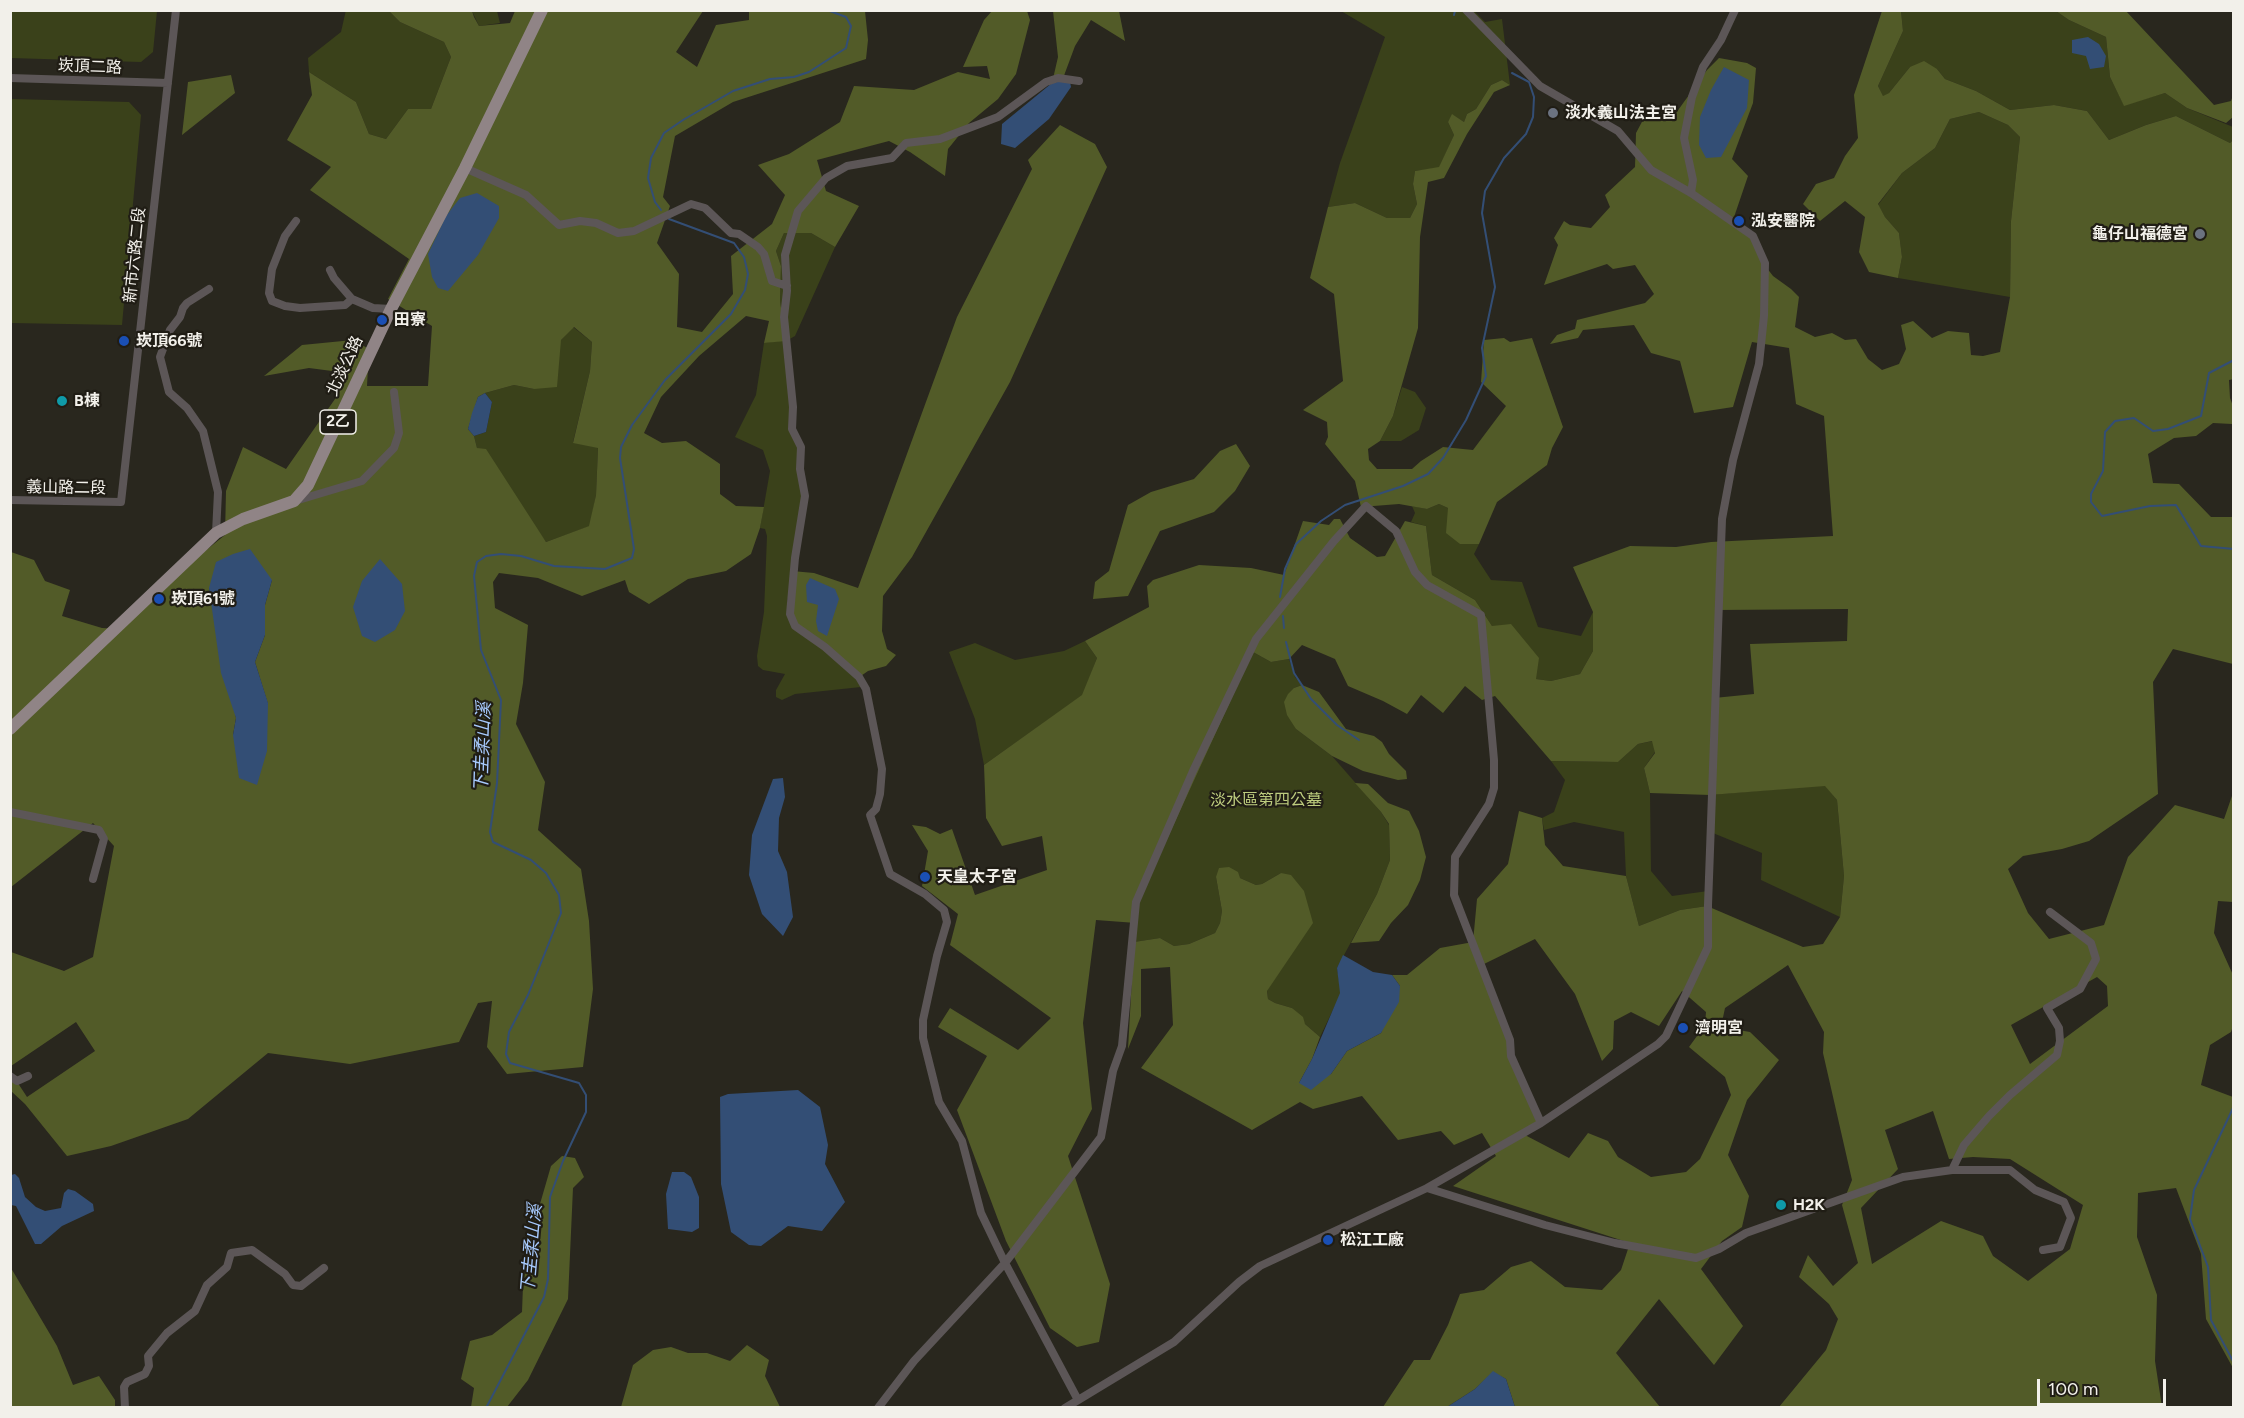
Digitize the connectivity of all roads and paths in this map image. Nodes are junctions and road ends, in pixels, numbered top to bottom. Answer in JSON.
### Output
{"nodes":[{"id":1,"x":176,"y":10,"type":"edge"},
{"id":2,"x":542,"y":10,"type":"edge"},
{"id":3,"x":1466,"y":10,"type":"edge"},
{"id":4,"x":1735,"y":10,"type":"edge"},
{"id":5,"x":10,"y":78,"type":"edge"},
{"id":6,"x":1079,"y":81,"type":"dead end"},
{"id":7,"x":168,"y":83,"type":"junction"},
{"id":8,"x":465,"y":168,"type":"junction"},
{"id":9,"x":1691,"y":193,"type":"junction"},
{"id":10,"x":296,"y":221,"type":"dead end"},
{"id":11,"x":330,"y":270,"type":"dead end"},
{"id":12,"x":787,"y":286,"type":"junction"},
{"id":13,"x":209,"y":289,"type":"dead end"},
{"id":14,"x":352,"y":300,"type":"junction"},
{"id":15,"x":391,"y":309,"type":"junction"},
{"id":16,"x":394,"y":392,"type":"dead end"},
{"id":17,"x":10,"y":500,"type":"edge"},
{"id":18,"x":294,"y":501,"type":"junction"},
{"id":19,"x":121,"y":502,"type":"joint"},
{"id":20,"x":216,"y":533,"type":"junction"},
{"id":21,"x":10,"y":729,"type":"edge"},
{"id":22,"x":10,"y":812,"type":"edge"},
{"id":23,"x":93,"y":879,"type":"dead end"},
{"id":24,"x":2050,"y":912,"type":"dead end"},
{"id":25,"x":10,"y":1076,"type":"edge"},
{"id":26,"x":28,"y":1076,"type":"dead end"},
{"id":27,"x":1541,"y":1124,"type":"junction"},
{"id":28,"x":1952,"y":1170,"type":"junction"},
{"id":29,"x":1427,"y":1188,"type":"junction"},
{"id":30,"x":2043,"y":1250,"type":"dead end"},
{"id":31,"x":1005,"y":1263,"type":"junction"},
{"id":32,"x":324,"y":1268,"type":"dead end"},
{"id":33,"x":1075,"y":1403,"type":"edge"},
{"id":34,"x":125,"y":1407,"type":"edge"},
{"id":35,"x":878,"y":1407,"type":"edge"},
{"id":36,"x":1065,"y":1407,"type":"edge"}],
"edges":[{"from":1,"to":7,"type":"street","name":"新市六路二段"},
{"from":2,"to":8,"type":"main road","name":"北淡公路","number":"2乙"},
{"from":3,"to":9,"type":"street"},
{"from":4,"to":9,"type":"street"},
{"from":5,"to":7,"type":"street","name":"崁頂二路"},
{"from":6,"to":12,"type":"street"},
{"from":7,"to":19,"type":"street","name":"新市六路二段"},
{"from":8,"to":12,"type":"street"},
{"from":8,"to":15,"type":"main road","name":"北淡公路","number":"2乙"},
{"from":9,"to":27,"type":"street"},
{"from":10,"to":14,"type":"street"},
{"from":11,"to":14,"type":"street"},
{"from":12,"to":31,"type":"street"},
{"from":13,"to":20,"type":"street"},
{"from":14,"to":15,"type":"street"},
{"from":15,"to":18,"type":"main road","name":"北淡公路","number":"2乙"},
{"from":16,"to":18,"type":"street"},
{"from":17,"to":19,"type":"street","name":"義山路二段"},
{"from":18,"to":20,"type":"main road"},
{"from":20,"to":21,"type":"main road"},
{"from":22,"to":23,"type":"street"},
{"from":24,"to":28,"type":"street"},
{"from":25,"to":26,"type":"street"},
{"from":27,"to":29,"type":"street"},
{"from":27,"to":31,"type":"street"},
{"from":28,"to":29,"type":"street"},
{"from":28,"to":30,"type":"street"},
{"from":29,"to":33,"type":"street"},
{"from":31,"to":33,"type":"street"},
{"from":31,"to":35,"type":"street"},
{"from":32,"to":34,"type":"street"},
{"from":33,"to":36,"type":"street"}]}
